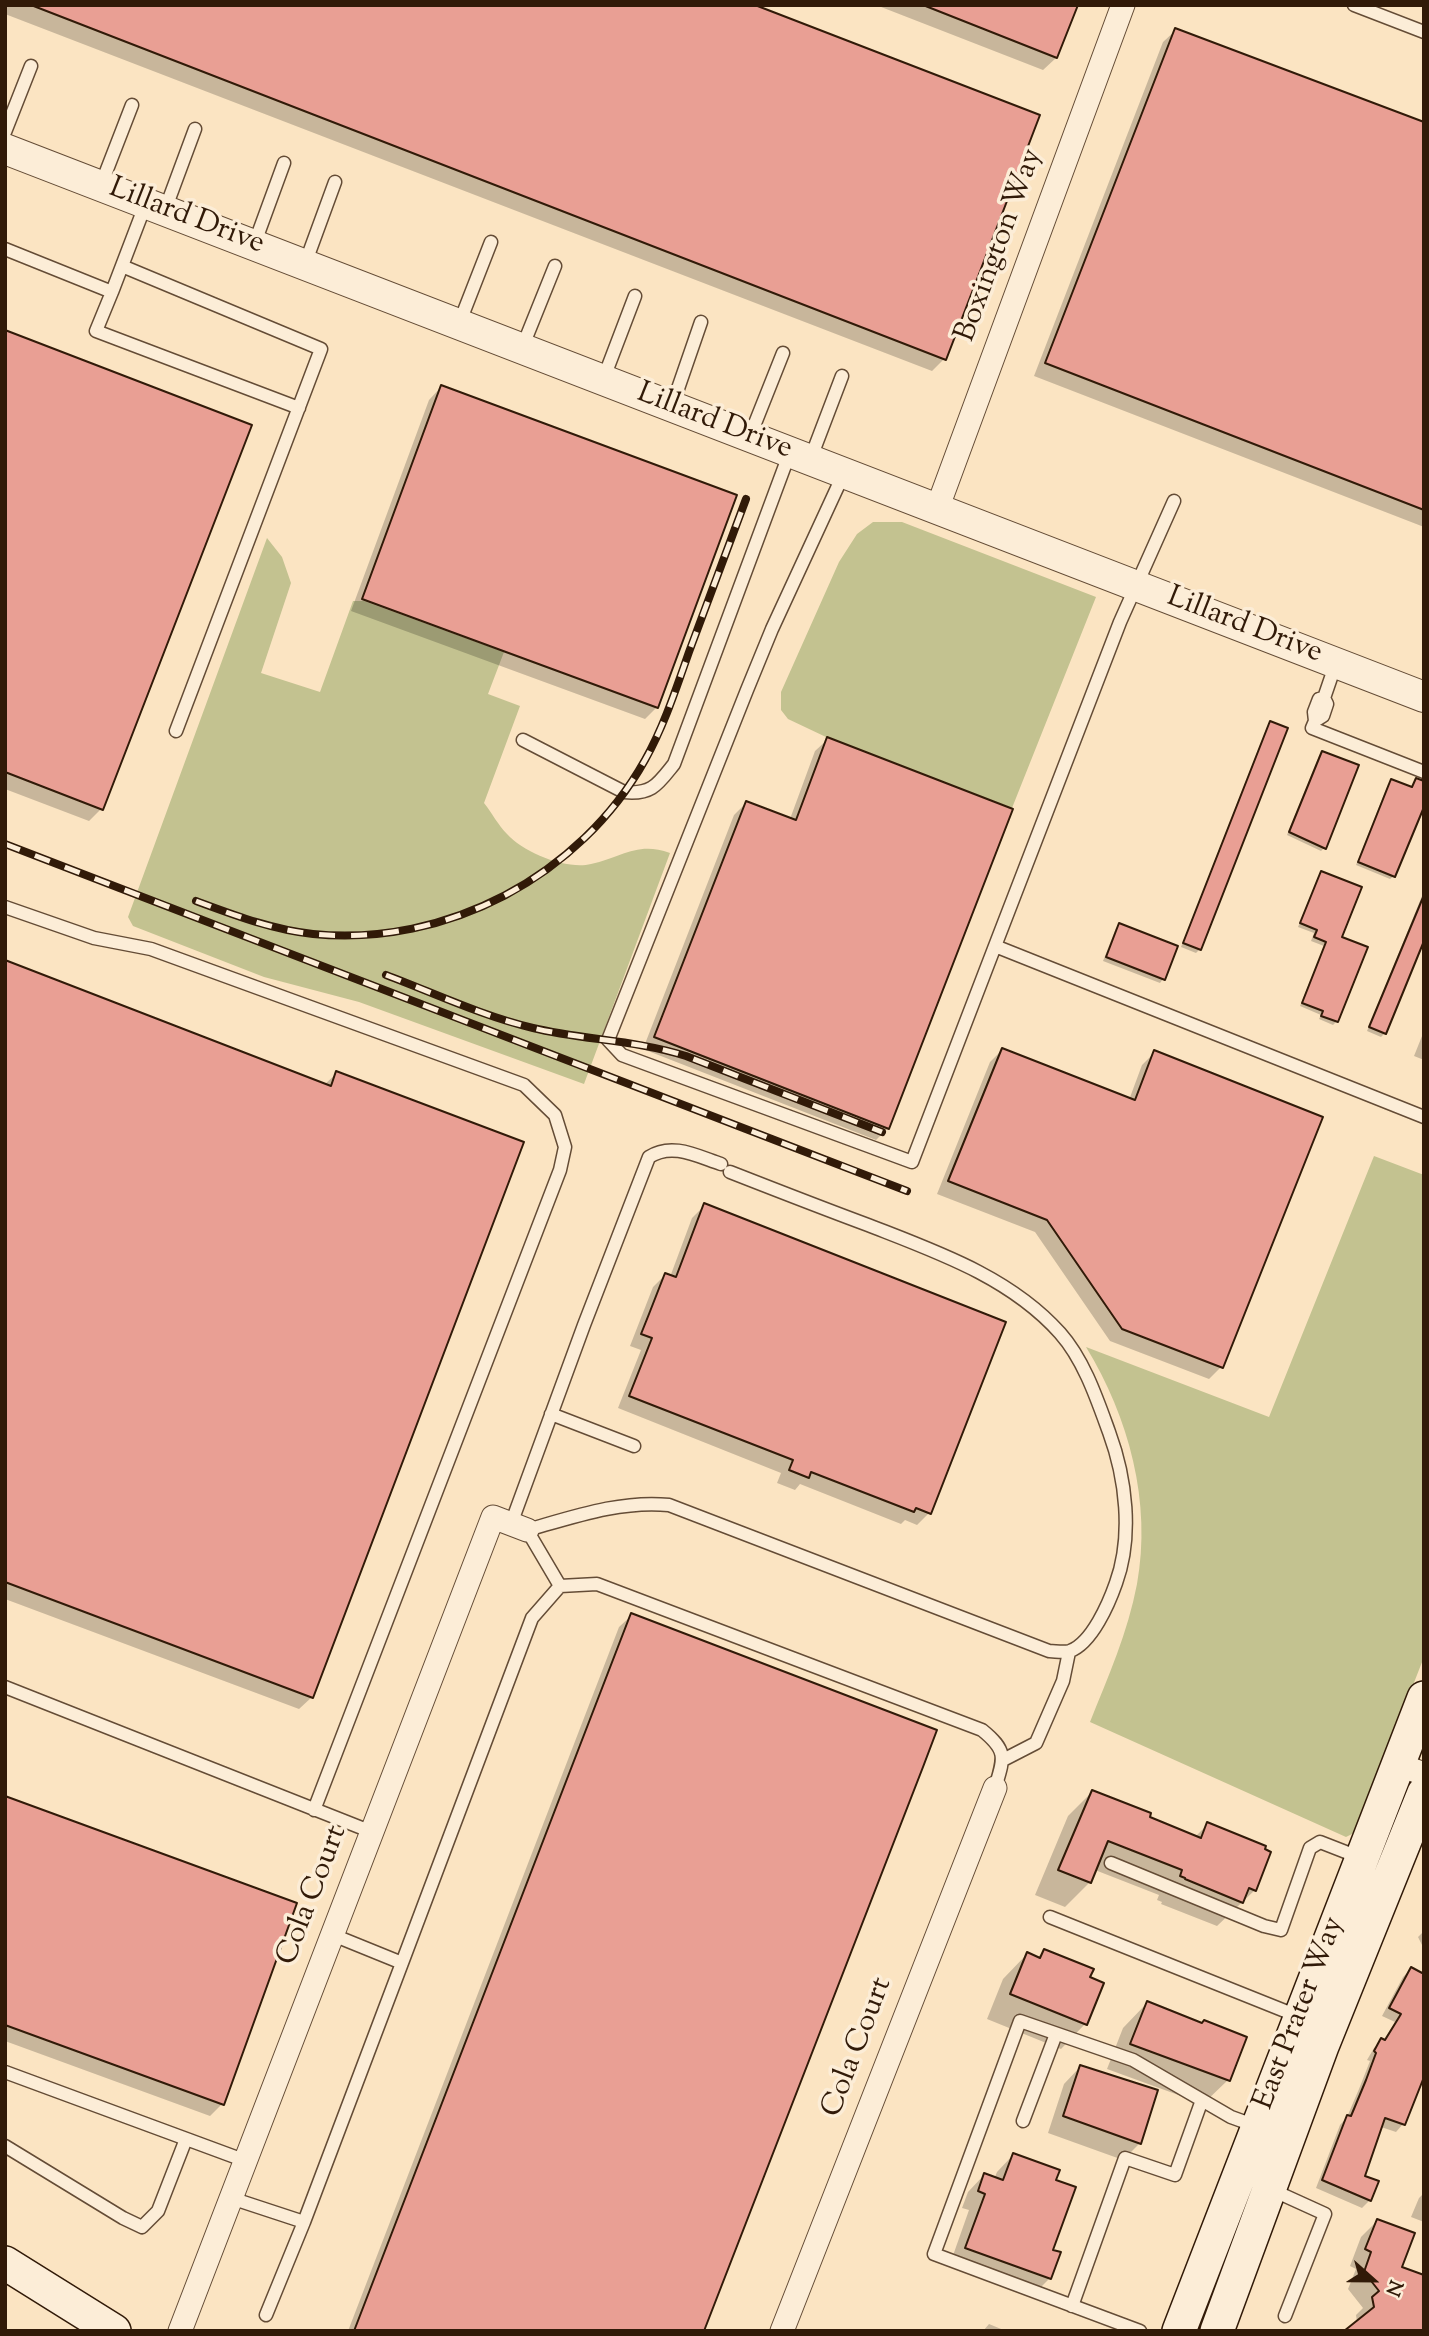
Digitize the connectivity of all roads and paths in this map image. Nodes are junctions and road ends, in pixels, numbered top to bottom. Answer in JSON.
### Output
{"nodes":[{"id":1,"x":1123,"y":5,"type":"edge"},
{"id":2,"x":1354,"y":5,"type":"edge"},
{"id":3,"x":1424,"y":32,"type":"edge"},
{"id":4,"x":30,"y":66,"type":"dead end"},
{"id":5,"x":132,"y":105,"type":"dead end"},
{"id":6,"x":195,"y":129,"type":"dead end"},
{"id":7,"x":5,"y":132,"type":"edge"},
{"id":8,"x":5,"y":149,"type":"edge"},
{"id":9,"x":284,"y":163,"type":"dead end"},
{"id":10,"x":335,"y":182,"type":"dead end"},
{"id":11,"x":101,"y":185,"type":"junction"},
{"id":12,"x":156,"y":207,"type":"junction"},
{"id":13,"x":491,"y":242,"type":"dead end"},
{"id":14,"x":254,"y":245,"type":"junction"},
{"id":15,"x":5,"y":249,"type":"edge"},
{"id":16,"x":305,"y":265,"type":"junction"},
{"id":17,"x":122,"y":266,"type":"junction"},
{"id":18,"x":555,"y":266,"type":"dead end"},
{"id":19,"x":112,"y":292,"type":"junction"},
{"id":20,"x":635,"y":296,"type":"dead end"},
{"id":21,"x":701,"y":322,"type":"dead end"},
{"id":22,"x":460,"y":324,"type":"junction"},
{"id":23,"x":522,"y":348,"type":"junction"},
{"id":24,"x":783,"y":353,"type":"dead end"},
{"id":25,"x":842,"y":376,"type":"dead end"},
{"id":26,"x":603,"y":380,"type":"junction"},
{"id":27,"x":672,"y":406,"type":"junction"},
{"id":28,"x":299,"y":408,"type":"junction"},
{"id":29,"x":750,"y":436,"type":"junction"},
{"id":30,"x":800,"y":456,"type":"junction"},
{"id":31,"x":844,"y":473,"type":"junction"},
{"id":32,"x":1174,"y":501,"type":"dead end"},
{"id":33,"x":937,"y":509,"type":"junction"},
{"id":34,"x":1138,"y":585,"type":"junction"},
{"id":35,"x":1336,"y":663,"type":"junction"},
{"id":36,"x":1424,"y":697,"type":"edge"},
{"id":37,"x":176,"y":731,"type":"dead end"},
{"id":38,"x":523,"y":740,"type":"dead end"},
{"id":39,"x":1424,"y":772,"type":"edge"},
{"id":40,"x":5,"y":907,"type":"edge"},
{"id":41,"x":995,"y":946,"type":"junction"},
{"id":42,"x":1424,"y":1117,"type":"edge"},
{"id":43,"x":551,"y":1414,"type":"junction"},
{"id":44,"x":634,"y":1446,"type":"dead end"},
{"id":45,"x":519,"y":1527,"type":"junction"},
{"id":46,"x":560,"y":1586,"type":"junction"},
{"id":47,"x":1069,"y":1652,"type":"junction"},
{"id":48,"x":5,"y":1688,"type":"edge"},
{"id":49,"x":1424,"y":1698,"type":"edge"},
{"id":50,"x":1003,"y":1760,"type":"junction"},
{"id":51,"x":1410,"y":1769,"type":"edge"},
{"id":52,"x":995,"y":1788,"type":"joint"},
{"id":53,"x":1424,"y":1793,"type":"edge"},
{"id":54,"x":314,"y":1810,"type":"junction"},
{"id":55,"x":372,"y":1832,"type":"junction"},
{"id":56,"x":1361,"y":1858,"type":"junction"},
{"id":57,"x":1111,"y":1863,"type":"dead end"},
{"id":58,"x":1050,"y":1917,"type":"dead end"},
{"id":59,"x":333,"y":1935,"type":"junction"},
{"id":60,"x":402,"y":1963,"type":"junction"},
{"id":61,"x":1300,"y":2017,"type":"junction"},
{"id":62,"x":1056,"y":2034,"type":"junction"},
{"id":63,"x":5,"y":2072,"type":"edge"},
{"id":64,"x":1202,"y":2100,"type":"junction"},
{"id":65,"x":1023,"y":2121,"type":"dead end"},
{"id":66,"x":1258,"y":2127,"type":"junction"},
{"id":67,"x":186,"y":2139,"type":"junction"},
{"id":68,"x":5,"y":2146,"type":"edge"},
{"id":69,"x":246,"y":2161,"type":"junction"},
{"id":70,"x":1270,"y":2189,"type":"junction"},
{"id":71,"x":231,"y":2198,"type":"junction"},
{"id":72,"x":304,"y":2222,"type":"junction"},
{"id":73,"x":5,"y":2263,"type":"edge"},
{"id":74,"x":1238,"y":2273,"type":"junction"},
{"id":75,"x":1072,"y":2306,"type":"junction"},
{"id":76,"x":267,"y":2315,"type":"dead end"},
{"id":77,"x":1285,"y":2316,"type":"dead end"},
{"id":78,"x":114,"y":2331,"type":"edge"},
{"id":79,"x":180,"y":2331,"type":"edge"},
{"id":80,"x":782,"y":2331,"type":"edge"},
{"id":81,"x":1140,"y":2331,"type":"edge"},
{"id":82,"x":1180,"y":2331,"type":"edge"},
{"id":83,"x":1217,"y":2331,"type":"edge"},
{"id":84,"x":1231,"y":2331,"type":"edge"}],
"edges":[{"from":1,"to":33,"type":"street","name":"Boxington Way"},
{"from":2,"to":3,"type":"lane"},
{"from":4,"to":7,"type":"lane"},
{"from":5,"to":11,"type":"lane"},
{"from":6,"to":12,"type":"lane"},
{"from":8,"to":11,"type":"street","name":"Lillard Drive"},
{"from":9,"to":14,"type":"lane"},
{"from":10,"to":16,"type":"lane"},
{"from":11,"to":12,"type":"street","name":"Lillard Drive"},
{"from":12,"to":14,"type":"street","name":"Lillard Drive"},
{"from":12,"to":17,"type":"lane"},
{"from":13,"to":22,"type":"lane"},
{"from":14,"to":16,"type":"street","name":"Lillard Drive"},
{"from":15,"to":19,"type":"lane"},
{"from":16,"to":22,"type":"street","name":"Lillard Drive"},
{"from":17,"to":19,"type":"lane"},
{"from":17,"to":28,"type":"lane"},
{"from":18,"to":23,"type":"lane"},
{"from":19,"to":28,"type":"lane"},
{"from":20,"to":26,"type":"lane"},
{"from":21,"to":27,"type":"lane"},
{"from":22,"to":23,"type":"street","name":"Lillard Drive"},
{"from":23,"to":26,"type":"street","name":"Lillard Drive"},
{"from":24,"to":29,"type":"lane"},
{"from":25,"to":30,"type":"lane"},
{"from":26,"to":27,"type":"street","name":"Lillard Drive"},
{"from":27,"to":29,"type":"street","name":"Lillard Drive"},
{"from":28,"to":37,"type":"lane"},
{"from":29,"to":30,"type":"street","name":"Lillard Drive"},
{"from":30,"to":31,"type":"street","name":"Lillard Drive"},
{"from":30,"to":38,"type":"lane"},
{"from":31,"to":33,"type":"street","name":"Lillard Drive"},
{"from":31,"to":41,"type":"lane"},
{"from":32,"to":34,"type":"lane"},
{"from":33,"to":34,"type":"street","name":"Lillard Drive"},
{"from":34,"to":35,"type":"street","name":"Lillard Drive"},
{"from":34,"to":41,"type":"lane"},
{"from":35,"to":36,"type":"street","name":"Lillard Drive"},
{"from":35,"to":39,"type":"lane"},
{"from":40,"to":54,"type":"lane"},
{"from":41,"to":42,"type":"lane"},
{"from":43,"to":44,"type":"lane"},
{"from":43,"to":45,"type":"lane"},
{"from":43,"to":47,"type":"lane"},
{"from":45,"to":46,"type":"lane"},
{"from":45,"to":47,"type":"lane"},
{"from":45,"to":55,"type":"street","name":"Cola Court"},
{"from":46,"to":50,"type":"lane"},
{"from":46,"to":60,"type":"lane"},
{"from":47,"to":50,"type":"lane"},
{"from":48,"to":54,"type":"lane"},
{"from":49,"to":51,"type":"main road","name":"East Prater Way"},
{"from":50,"to":52,"type":"lane"},
{"from":51,"to":56,"type":"main road","name":"East Prater Way"},
{"from":52,"to":80,"type":"street","name":"Cola Court"},
{"from":53,"to":70,"type":"main road","name":"East Prater Way"},
{"from":54,"to":55,"type":"lane"},
{"from":55,"to":59,"type":"street","name":"Cola Court"},
{"from":56,"to":57,"type":"lane"},
{"from":56,"to":61,"type":"main road","name":"East Prater Way"},
{"from":58,"to":61,"type":"lane"},
{"from":59,"to":60,"type":"lane"},
{"from":59,"to":69,"type":"street","name":"Cola Court"},
{"from":60,"to":72,"type":"lane"},
{"from":61,"to":66,"type":"main road","name":"East Prater Way"},
{"from":62,"to":64,"type":"lane"},
{"from":62,"to":65,"type":"lane"},
{"from":62,"to":75,"type":"lane"},
{"from":63,"to":67,"type":"lane"},
{"from":64,"to":66,"type":"lane"},
{"from":64,"to":75,"type":"lane"},
{"from":66,"to":82,"type":"main road","name":"East Prater Way"},
{"from":67,"to":68,"type":"lane"},
{"from":67,"to":69,"type":"lane"},
{"from":69,"to":71,"type":"street","name":"Cola Court"},
{"from":70,"to":74,"type":"main road","name":"East Prater Way"},
{"from":70,"to":77,"type":"lane"},
{"from":71,"to":72,"type":"lane"},
{"from":71,"to":79,"type":"street","name":"Cola Court"},
{"from":72,"to":76,"type":"lane"},
{"from":73,"to":78,"type":"main road"},
{"from":74,"to":83,"type":"main road","name":"East Prater Way"},
{"from":74,"to":84,"type":"main road"},
{"from":75,"to":81,"type":"lane"}]}
